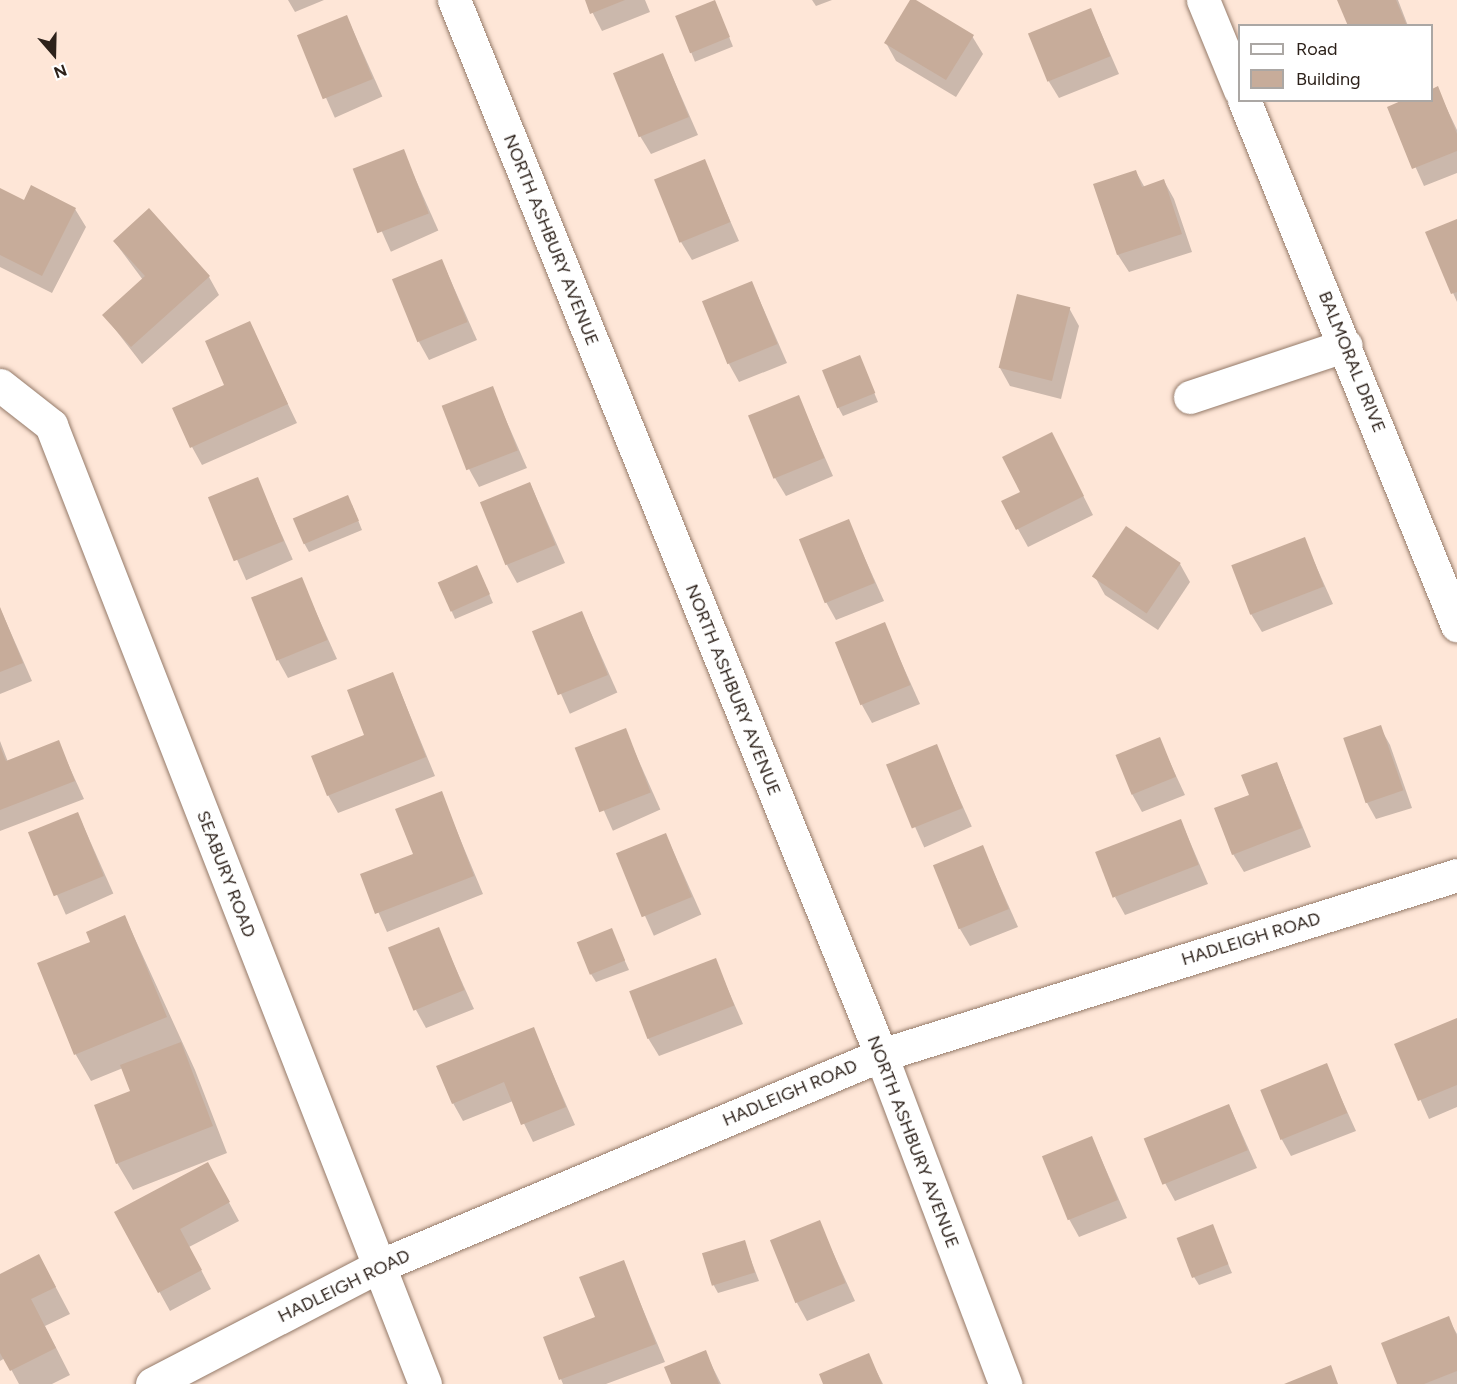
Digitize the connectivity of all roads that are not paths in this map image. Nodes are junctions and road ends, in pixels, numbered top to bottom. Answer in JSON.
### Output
{"nodes":[{"id":1,"x":454,"y":0,"type":"edge"},
{"id":2,"x":1203,"y":0,"type":"edge"},
{"id":3,"x":1238,"y":88,"type":"edge"},
{"id":4,"x":1245,"y":102,"type":"edge"},
{"id":5,"x":1346,"y":345,"type":"junction"},
{"id":6,"x":0,"y":385,"type":"edge"},
{"id":7,"x":1190,"y":397,"type":"dead end"},
{"id":8,"x":1457,"y":625,"type":"edge"},
{"id":9,"x":1457,"y":875,"type":"edge"},
{"id":10,"x":881,"y":1055,"type":"junction"},
{"id":11,"x":379,"y":1266,"type":"junction"},
{"id":12,"x":152,"y":1384,"type":"edge"},
{"id":13,"x":425,"y":1384,"type":"edge"},
{"id":14,"x":1005,"y":1384,"type":"edge"}],
"edges":[{"from":1,"to":10,"type":"street","name":"NORTH ASHBURY AVENUE"},
{"from":2,"to":3,"type":"street"},
{"from":4,"to":5,"type":"street","name":"BALMORAL DRIVE"},
{"from":5,"to":7,"type":"street"},
{"from":5,"to":8,"type":"street","name":"BALMORAL DRIVE"},
{"from":6,"to":11,"type":"street","name":"SEABURY ROAD"},
{"from":9,"to":10,"type":"street","name":"HADLEIGH ROAD"},
{"from":10,"to":11,"type":"street","name":"HADLEIGH ROAD"},
{"from":10,"to":14,"type":"street","name":"NORTH ASHBURY AVENUE"},
{"from":11,"to":12,"type":"street","name":"HADLEIGH ROAD"},
{"from":11,"to":13,"type":"street","name":"SEABURY ROAD"}]}
